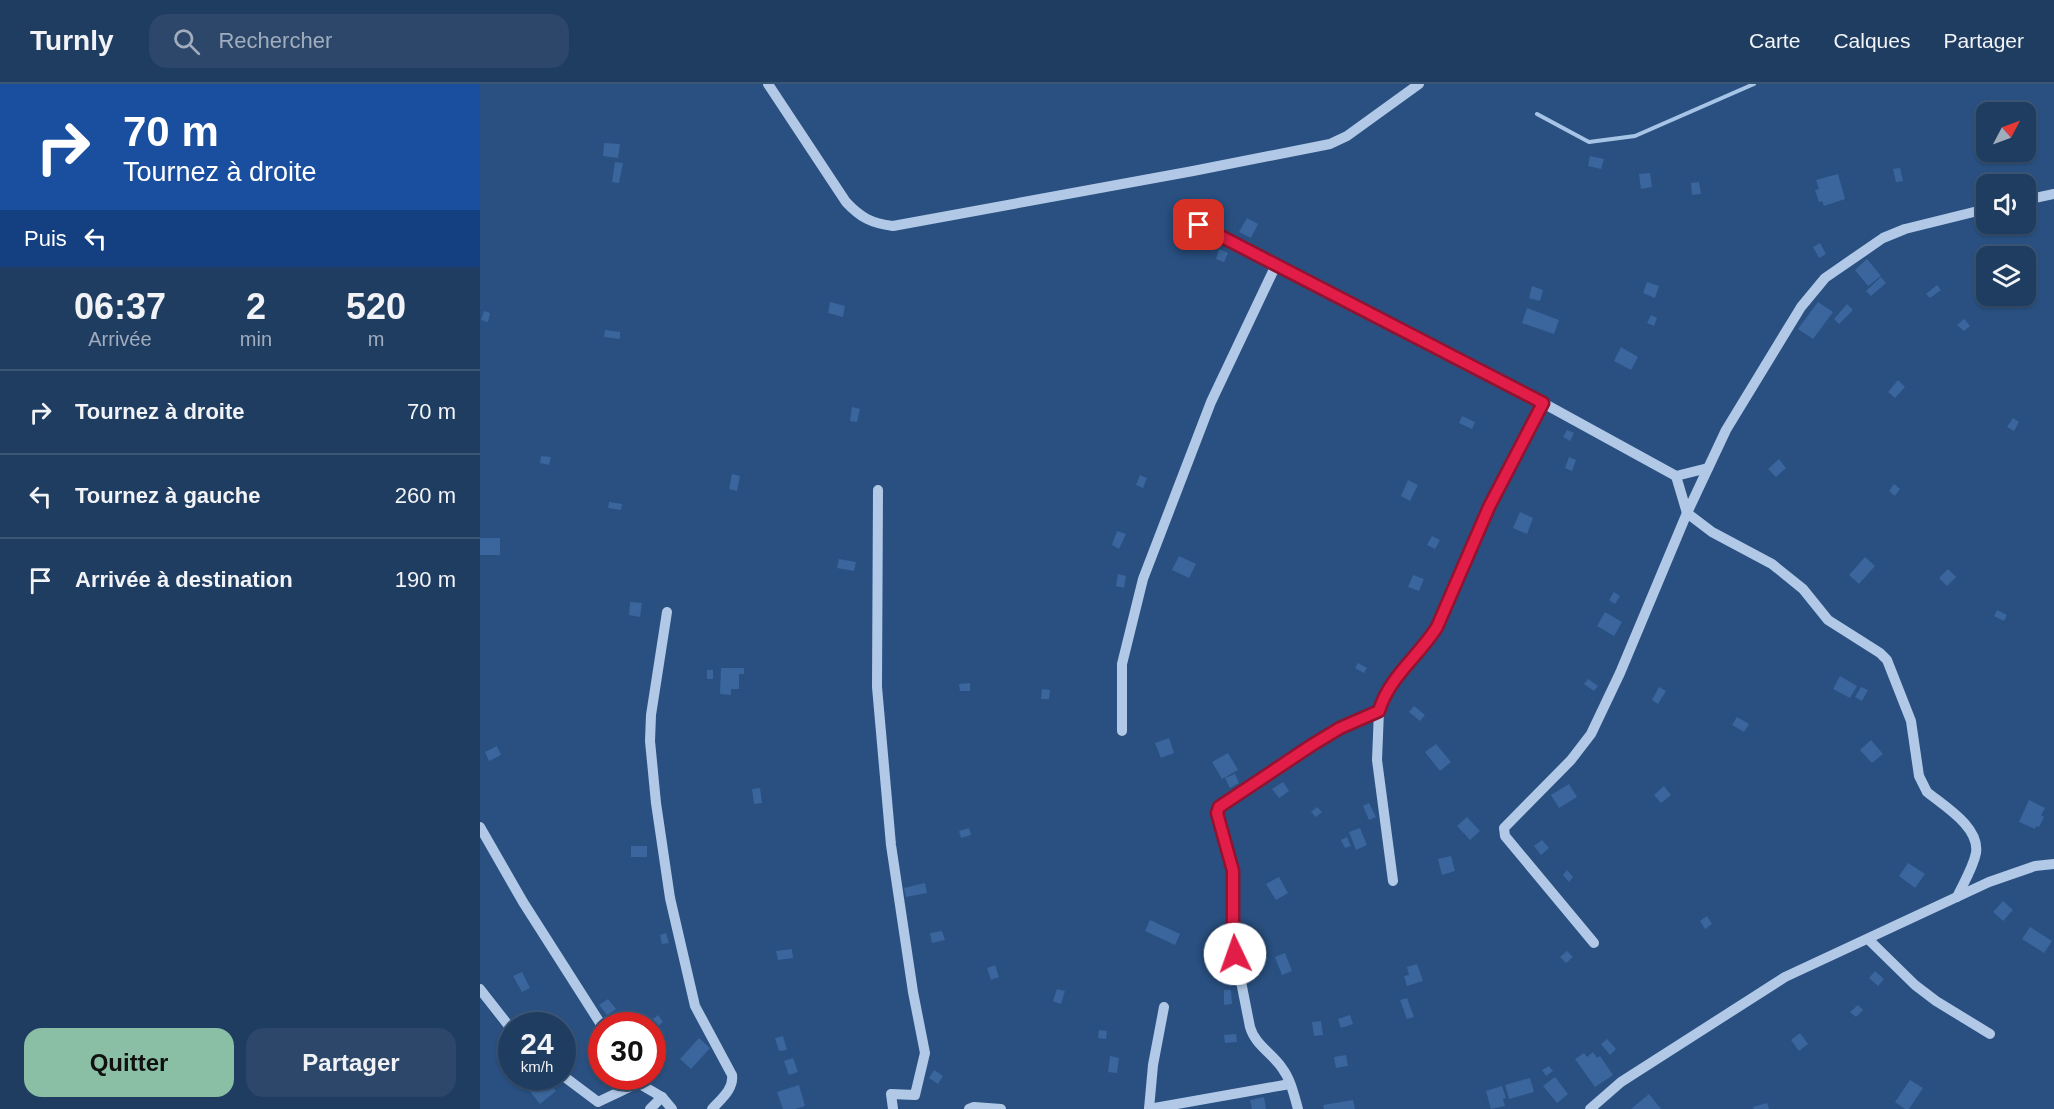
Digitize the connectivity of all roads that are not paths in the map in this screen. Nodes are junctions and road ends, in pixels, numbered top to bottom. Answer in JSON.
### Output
{"nodes":[{"id":1,"x":768,"y":84,"type":"edge"},
{"id":2,"x":1419,"y":84,"type":"edge"},
{"id":3,"x":2054,"y":194,"type":"edge"},
{"id":4,"x":2036,"y":198,"type":"edge"},
{"id":5,"x":1976,"y":211,"type":"edge"},
{"id":6,"x":1199,"y":225,"type":"dead end"},
{"id":7,"x":1276,"y":265,"type":"junction"},
{"id":8,"x":1543,"y":403,"type":"junction"},
{"id":9,"x":1708,"y":468,"type":"junction"},
{"id":10,"x":1676,"y":476,"type":"junction"},
{"id":11,"x":878,"y":490,"type":"dead end"},
{"id":12,"x":1688,"y":513,"type":"junction"},
{"id":13,"x":667,"y":612,"type":"dead end"},
{"id":14,"x":1379,"y":711,"type":"junction"},
{"id":15,"x":1122,"y":731,"type":"dead end"},
{"id":16,"x":480,"y":826,"type":"edge"},
{"id":17,"x":2054,"y":864,"type":"edge"},
{"id":18,"x":1393,"y":881,"type":"dead end"},
{"id":19,"x":1957,"y":897,"type":"junction"},
{"id":20,"x":1868,"y":939,"type":"junction"},
{"id":21,"x":1594,"y":943,"type":"dead end"},
{"id":22,"x":480,"y":989,"type":"edge"},
{"id":23,"x":1164,"y":1007,"type":"dead end"},
{"id":24,"x":498,"y":1012,"type":"edge"},
{"id":25,"x":593,"y":1012,"type":"edge"},
{"id":26,"x":1990,"y":1034,"type":"dead end"},
{"id":27,"x":1290,"y":1084,"type":"junction"},
{"id":28,"x":576,"y":1086,"type":"edge"},
{"id":29,"x":619,"y":1090,"type":"edge"},
{"id":30,"x":651,"y":1090,"type":"edge"},
{"id":31,"x":662,"y":1097,"type":"junction"},
{"id":32,"x":1200,"y":1104,"type":"edge"},
{"id":33,"x":650,"y":1109,"type":"edge"},
{"id":34,"x":672,"y":1109,"type":"edge"},
{"id":35,"x":712,"y":1109,"type":"edge"},
{"id":36,"x":893,"y":1109,"type":"edge"},
{"id":37,"x":969,"y":1109,"type":"edge"},
{"id":38,"x":1001,"y":1109,"type":"edge"},
{"id":39,"x":1149,"y":1109,"type":"edge"},
{"id":40,"x":1298,"y":1109,"type":"edge"},
{"id":41,"x":1590,"y":1109,"type":"edge"}],
"edges":[{"from":1,"to":2,"type":"street"},
{"from":3,"to":4,"type":"street"},
{"from":5,"to":9,"type":"street"},
{"from":6,"to":7,"type":"street"},
{"from":7,"to":8,"type":"street"},
{"from":7,"to":15,"type":"street"},
{"from":8,"to":10,"type":"street"},
{"from":8,"to":14,"type":"street"},
{"from":9,"to":10,"type":"street"},
{"from":9,"to":12,"type":"street"},
{"from":10,"to":12,"type":"street"},
{"from":11,"to":36,"type":"street"},
{"from":12,"to":19,"type":"street"},
{"from":12,"to":21,"type":"street"},
{"from":13,"to":35,"type":"street"},
{"from":14,"to":18,"type":"street"},
{"from":14,"to":27,"type":"street"},
{"from":16,"to":25,"type":"street"},
{"from":17,"to":19,"type":"street"},
{"from":19,"to":20,"type":"street"},
{"from":20,"to":26,"type":"street"},
{"from":20,"to":41,"type":"street"},
{"from":22,"to":24,"type":"street"},
{"from":23,"to":39,"type":"street"},
{"from":27,"to":32,"type":"street"},
{"from":27,"to":40,"type":"street"},
{"from":28,"to":29,"type":"street"},
{"from":30,"to":31,"type":"street"},
{"from":31,"to":33,"type":"street"},
{"from":31,"to":34,"type":"street"},
{"from":32,"to":39,"type":"street"},
{"from":37,"to":38,"type":"street"}]}
